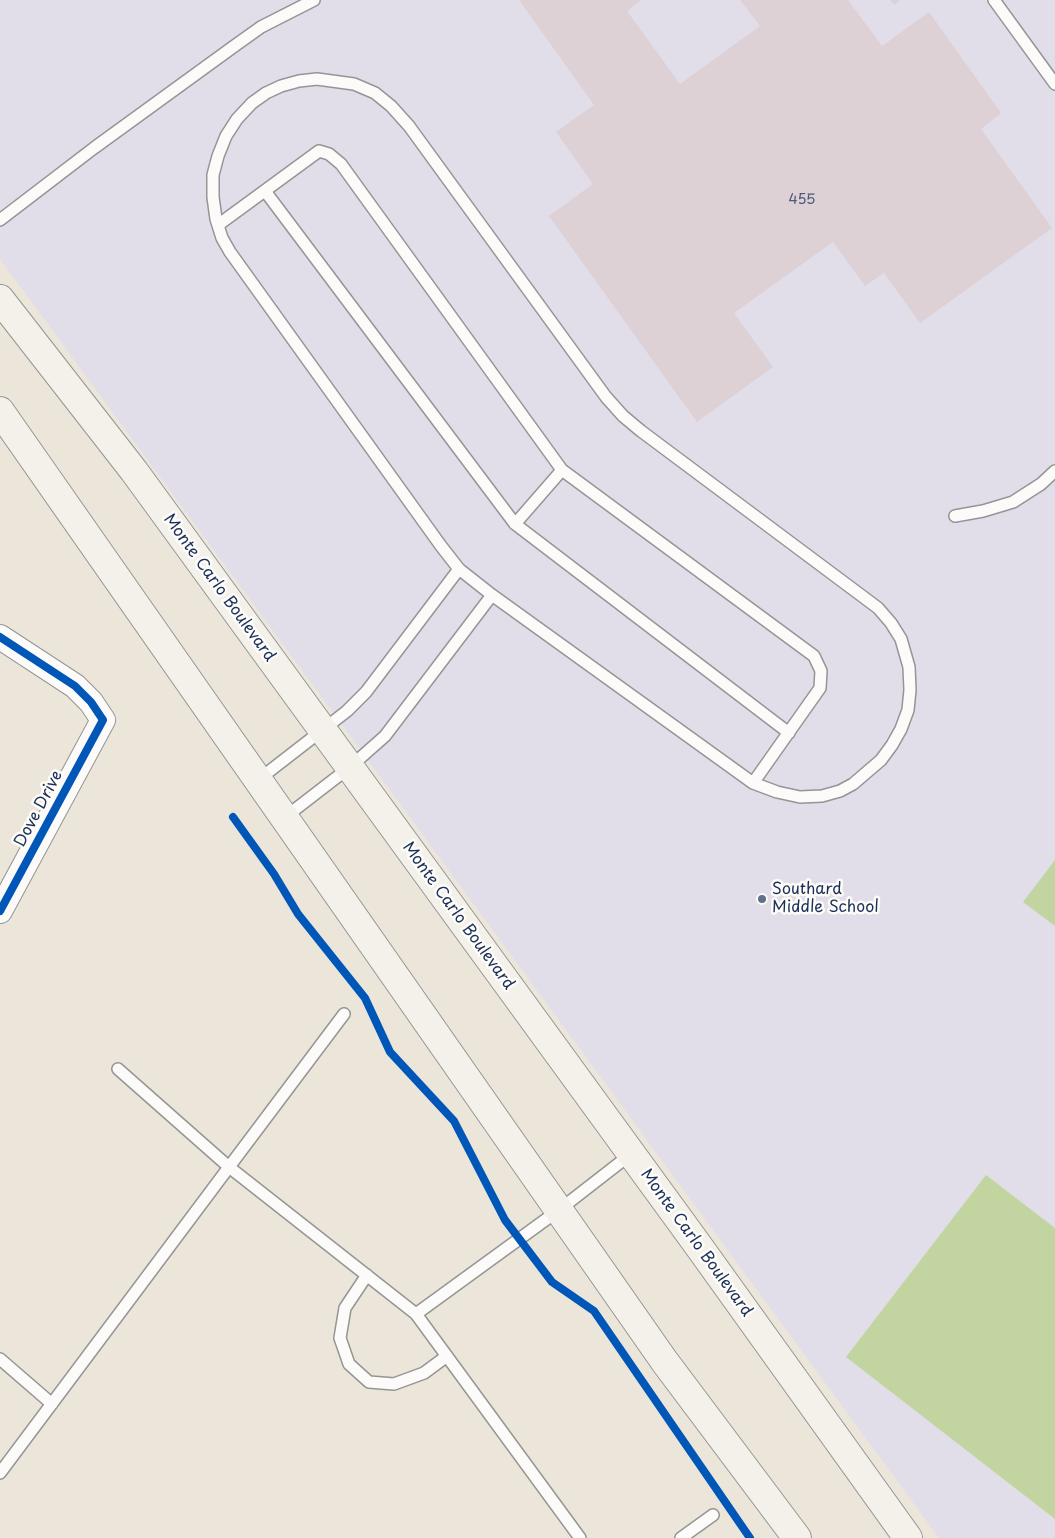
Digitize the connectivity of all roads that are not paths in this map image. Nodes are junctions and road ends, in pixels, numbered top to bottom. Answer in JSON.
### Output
{"nodes":[{"id":1,"x":314,"y":0,"type":"edge"},
{"id":2,"x":994,"y":0,"type":"edge"},
{"id":3,"x":1055,"y":84,"type":"edge"},
{"id":4,"x":265,"y":191,"type":"junction"},
{"id":5,"x":0,"y":220,"type":"edge"},
{"id":6,"x":218,"y":225,"type":"junction"},
{"id":7,"x":0,"y":299,"type":"edge"},
{"id":8,"x":0,"y":411,"type":"edge"},
{"id":9,"x":562,"y":470,"type":"junction"},
{"id":10,"x":1055,"y":471,"type":"edge"},
{"id":11,"x":955,"y":516,"type":"dead end"},
{"id":12,"x":515,"y":524,"type":"junction"},
{"id":13,"x":460,"y":569,"type":"junction"},
{"id":14,"x":492,"y":595,"type":"junction"},
{"id":15,"x":0,"y":637,"type":"edge"},
{"id":16,"x":323,"y":730,"type":"junction"},
{"id":17,"x":789,"y":733,"type":"junction"},
{"id":18,"x":350,"y":767,"type":"junction"},
{"id":19,"x":258,"y":780,"type":"junction"},
{"id":20,"x":752,"y":784,"type":"junction"},
{"id":21,"x":284,"y":818,"type":"junction"},
{"id":22,"x":0,"y":911,"type":"edge"},
{"id":23,"x":344,"y":1014,"type":"dead end"},
{"id":24,"x":118,"y":1070,"type":"dead end"},
{"id":25,"x":631,"y":1154,"type":"junction"},
{"id":26,"x":229,"y":1167,"type":"junction"},
{"id":27,"x":559,"y":1210,"type":"junction"},
{"id":28,"x":367,"y":1275,"type":"junction"},
{"id":29,"x":416,"y":1314,"type":"junction"},
{"id":30,"x":447,"y":1356,"type":"junction"},
{"id":31,"x":0,"y":1359,"type":"edge"},
{"id":32,"x":52,"y":1404,"type":"junction"},
{"id":33,"x":0,"y":1473,"type":"edge"},
{"id":34,"x":713,"y":1515,"type":"dead end"},
{"id":35,"x":580,"y":1538,"type":"edge"},
{"id":36,"x":681,"y":1538,"type":"edge"},
{"id":37,"x":797,"y":1538,"type":"edge"},
{"id":38,"x":908,"y":1538,"type":"edge"}],
"edges":[{"from":1,"to":5,"type":"lane"},
{"from":2,"to":3,"type":"lane"},
{"from":4,"to":6,"type":"lane"},
{"from":4,"to":9,"type":"lane"},
{"from":4,"to":12,"type":"lane"},
{"from":6,"to":13,"type":"lane"},
{"from":6,"to":20,"type":"lane"},
{"from":7,"to":16,"type":"main road","name":"Monte Carlo Boulevard"},
{"from":8,"to":19,"type":"main road"},
{"from":9,"to":12,"type":"lane"},
{"from":9,"to":17,"type":"lane"},
{"from":10,"to":11,"type":"lane"},
{"from":12,"to":17,"type":"lane"},
{"from":13,"to":14,"type":"lane"},
{"from":13,"to":16,"type":"lane"},
{"from":14,"to":18,"type":"lane"},
{"from":14,"to":20,"type":"lane"},
{"from":15,"to":22,"type":"street","name":"Dove Drive"},
{"from":16,"to":18,"type":"main road","name":"Monte Carlo Boulevard"},
{"from":16,"to":19,"type":"lane"},
{"from":17,"to":20,"type":"lane"},
{"from":18,"to":21,"type":"lane"},
{"from":18,"to":25,"type":"main road","name":"Monte Carlo Boulevard"},
{"from":19,"to":21,"type":"main road"},
{"from":21,"to":27,"type":"main road"},
{"from":23,"to":26,"type":"lane"},
{"from":24,"to":26,"type":"lane"},
{"from":25,"to":27,"type":"lane"},
{"from":25,"to":38,"type":"main road","name":"Monte Carlo Boulevard"},
{"from":26,"to":28,"type":"lane"},
{"from":26,"to":32,"type":"lane"},
{"from":27,"to":29,"type":"lane"},
{"from":27,"to":37,"type":"main road"},
{"from":28,"to":29,"type":"lane"},
{"from":28,"to":30,"type":"lane"},
{"from":29,"to":30,"type":"lane"},
{"from":30,"to":35,"type":"lane"},
{"from":31,"to":32,"type":"lane"},
{"from":32,"to":33,"type":"lane"},
{"from":34,"to":36,"type":"lane"}]}
